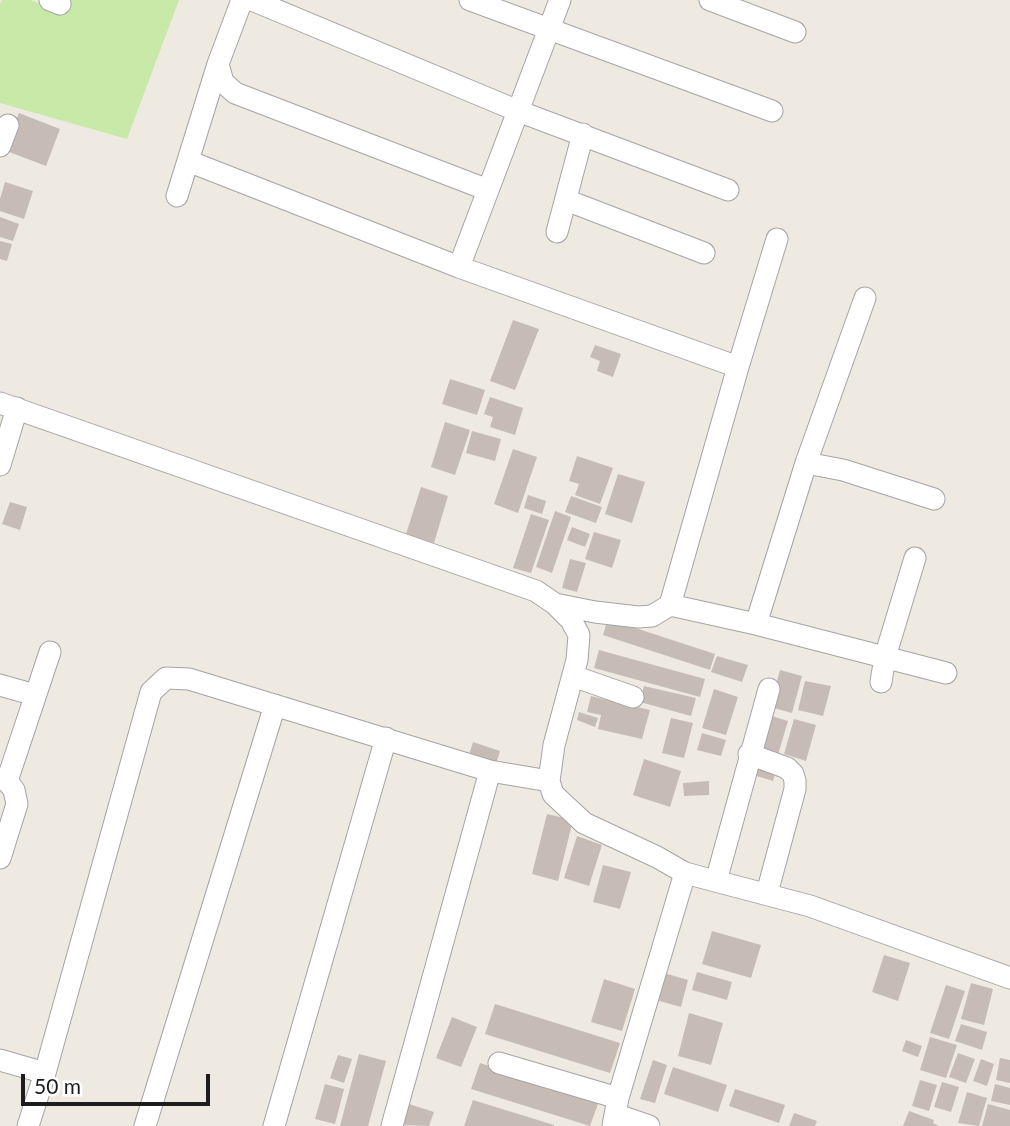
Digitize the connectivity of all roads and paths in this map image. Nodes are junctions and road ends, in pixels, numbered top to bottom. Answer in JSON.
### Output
{"nodes":[{"id":1,"x":242,"y":0,"type":"edge"},
{"id":2,"x":253,"y":0,"type":"edge"},
{"id":3,"x":470,"y":0,"type":"edge"},
{"id":4,"x":560,"y":0,"type":"edge"},
{"id":5,"x":710,"y":0,"type":"edge"},
{"id":6,"x":549,"y":30,"type":"junction"},
{"id":7,"x":795,"y":33,"type":"dead end"},
{"id":8,"x":218,"y":64,"type":"junction"},
{"id":9,"x":518,"y":111,"type":"junction"},
{"id":10,"x":772,"y":111,"type":"dead end"},
{"id":11,"x":8,"y":125,"type":"dead end"},
{"id":12,"x":583,"y":134,"type":"junction"},
{"id":13,"x":0,"y":146,"type":"edge"},
{"id":14,"x":188,"y":161,"type":"junction"},
{"id":15,"x":488,"y":190,"type":"junction"},
{"id":16,"x":728,"y":190,"type":"dead end"},
{"id":17,"x":177,"y":196,"type":"dead end"},
{"id":18,"x":566,"y":200,"type":"junction"},
{"id":19,"x":557,"y":232,"type":"dead end"},
{"id":20,"x":777,"y":239,"type":"dead end"},
{"id":21,"x":704,"y":253,"type":"dead end"},
{"id":22,"x":459,"y":268,"type":"junction"},
{"id":23,"x":865,"y":298,"type":"dead end"},
{"id":24,"x":738,"y":368,"type":"junction"},
{"id":25,"x":8,"y":405,"type":"edge"},
{"id":26,"x":806,"y":463,"type":"junction"},
{"id":27,"x":0,"y":465,"type":"edge"},
{"id":28,"x":934,"y":499,"type":"dead end"},
{"id":29,"x":915,"y":558,"type":"dead end"},
{"id":30,"x":555,"y":604,"type":"junction"},
{"id":31,"x":670,"y":605,"type":"junction"},
{"id":32,"x":756,"y":624,"type":"junction"},
{"id":33,"x":50,"y":652,"type":"dead end"},
{"id":34,"x":885,"y":657,"type":"junction"},
{"id":35,"x":946,"y":673,"type":"dead end"},
{"id":36,"x":573,"y":676,"type":"junction"},
{"id":37,"x":881,"y":682,"type":"dead end"},
{"id":38,"x":0,"y":685,"type":"edge"},
{"id":39,"x":769,"y":689,"type":"dead end"},
{"id":40,"x":35,"y":695,"type":"junction"},
{"id":41,"x":633,"y":697,"type":"dead end"},
{"id":42,"x":275,"y":705,"type":"junction"},
{"id":43,"x":386,"y":738,"type":"junction"},
{"id":44,"x":750,"y":754,"type":"junction"},
{"id":45,"x":491,"y":771,"type":"junction"},
{"id":46,"x":3,"y":780,"type":"edge"},
{"id":47,"x":549,"y":781,"type":"junction"},
{"id":48,"x":0,"y":858,"type":"edge"},
{"id":49,"x":685,"y":873,"type":"junction"},
{"id":50,"x":716,"y":880,"type":"junction"},
{"id":51,"x":767,"y":893,"type":"junction"},
{"id":52,"x":1010,"y":978,"type":"edge"},
{"id":53,"x":0,"y":1060,"type":"edge"},
{"id":54,"x":499,"y":1063,"type":"dead end"},
{"id":55,"x":45,"y":1073,"type":"junction"},
{"id":56,"x":616,"y":1113,"type":"edge"},
{"id":57,"x":28,"y":1126,"type":"edge"},
{"id":58,"x":145,"y":1126,"type":"edge"},
{"id":59,"x":274,"y":1126,"type":"edge"},
{"id":60,"x":393,"y":1126,"type":"edge"},
{"id":61,"x":649,"y":1126,"type":"edge"}],
"edges":[{"from":1,"to":8,"type":"street"},
{"from":2,"to":9,"type":"street"},
{"from":3,"to":6,"type":"street"},
{"from":4,"to":6,"type":"street"},
{"from":5,"to":7,"type":"street"},
{"from":6,"to":9,"type":"street"},
{"from":6,"to":10,"type":"street"},
{"from":8,"to":14,"type":"street"},
{"from":8,"to":15,"type":"street"},
{"from":9,"to":12,"type":"street"},
{"from":9,"to":15,"type":"street"},
{"from":11,"to":13,"type":"street"},
{"from":12,"to":16,"type":"street"},
{"from":12,"to":18,"type":"street"},
{"from":14,"to":17,"type":"street"},
{"from":14,"to":22,"type":"street"},
{"from":15,"to":22,"type":"street"},
{"from":18,"to":19,"type":"street"},
{"from":18,"to":21,"type":"street"},
{"from":20,"to":24,"type":"street"},
{"from":22,"to":24,"type":"street"},
{"from":23,"to":26,"type":"street"},
{"from":24,"to":31,"type":"street"},
{"from":25,"to":27,"type":"street"},
{"from":25,"to":30,"type":"street"},
{"from":26,"to":28,"type":"street"},
{"from":26,"to":32,"type":"street"},
{"from":29,"to":34,"type":"street"},
{"from":30,"to":31,"type":"street"},
{"from":30,"to":36,"type":"street"},
{"from":31,"to":32,"type":"street"},
{"from":32,"to":34,"type":"street"},
{"from":33,"to":40,"type":"street"},
{"from":34,"to":35,"type":"street"},
{"from":34,"to":37,"type":"street"},
{"from":36,"to":41,"type":"street"},
{"from":36,"to":47,"type":"street"},
{"from":38,"to":40,"type":"street"},
{"from":39,"to":44,"type":"street"},
{"from":40,"to":46,"type":"street"},
{"from":42,"to":43,"type":"street"},
{"from":42,"to":55,"type":"street"},
{"from":42,"to":58,"type":"street"},
{"from":43,"to":45,"type":"street"},
{"from":43,"to":59,"type":"street"},
{"from":44,"to":50,"type":"street"},
{"from":44,"to":51,"type":"street"},
{"from":45,"to":47,"type":"street"},
{"from":45,"to":60,"type":"street"},
{"from":46,"to":48,"type":"street"},
{"from":47,"to":49,"type":"street"},
{"from":49,"to":50,"type":"street"},
{"from":49,"to":56,"type":"street"},
{"from":50,"to":51,"type":"street"},
{"from":51,"to":52,"type":"street"},
{"from":53,"to":55,"type":"street"},
{"from":54,"to":56,"type":"street"},
{"from":55,"to":57,"type":"street"},
{"from":56,"to":61,"type":"street"}]}
